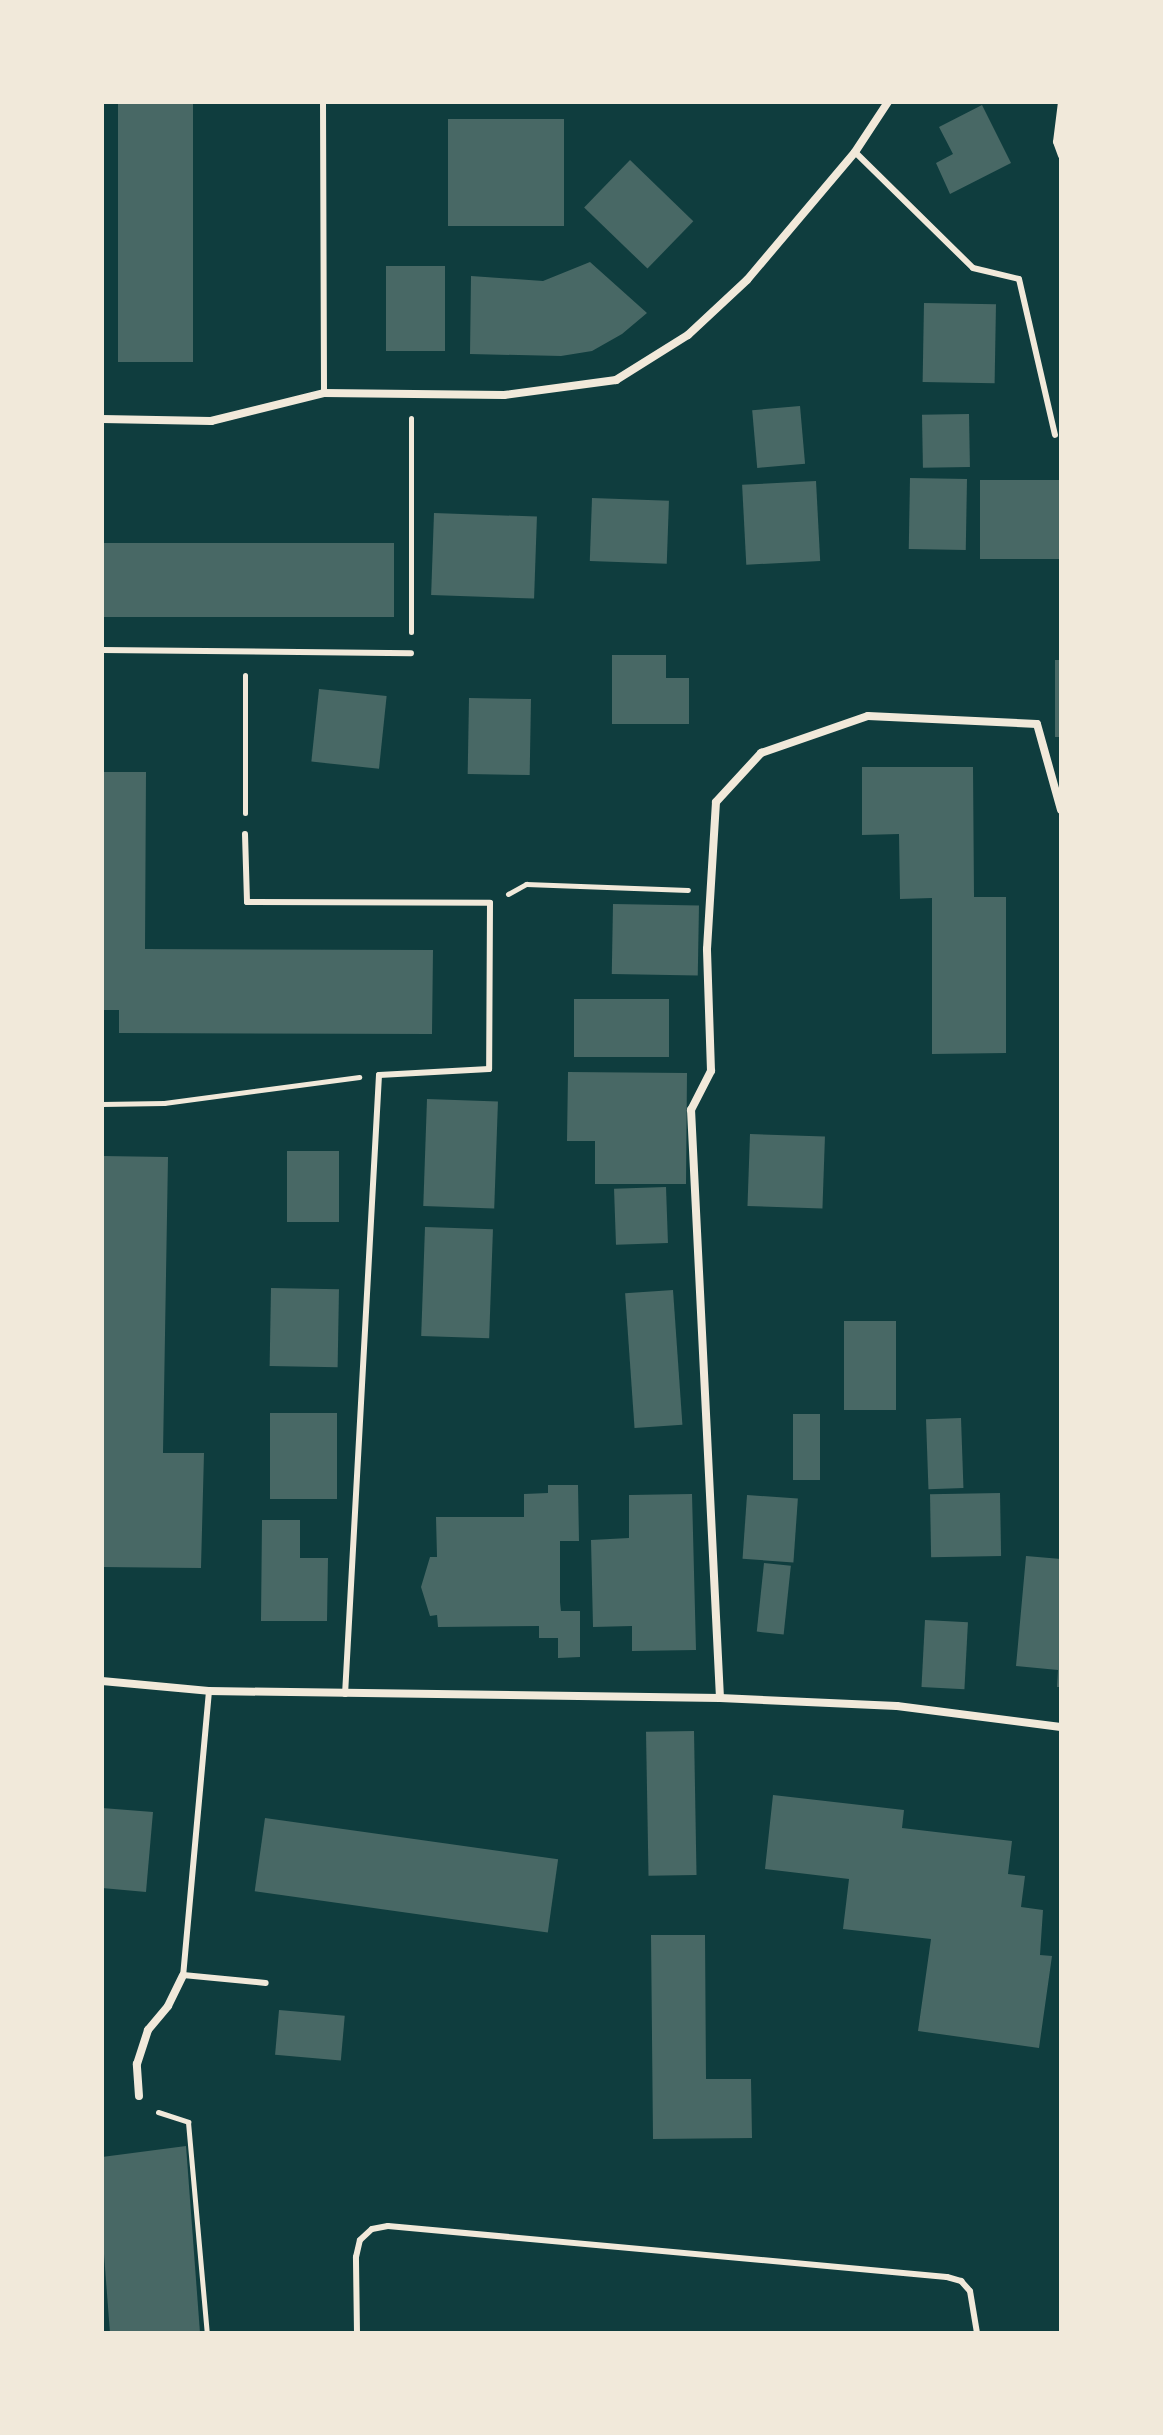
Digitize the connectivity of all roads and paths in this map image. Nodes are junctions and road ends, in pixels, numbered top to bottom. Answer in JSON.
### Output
{"nodes":[{"id":1,"x":323,"y":102,"type":"edge"},
{"id":2,"x":888,"y":102,"type":"edge"},
{"id":3,"x":1061,"y":102,"type":"edge"},
{"id":4,"x":855,"y":152,"type":"junction"},
{"id":5,"x":1061,"y":156,"type":"edge"},
{"id":6,"x":324,"y":393,"type":"junction"},
{"id":7,"x":411,"y":394,"type":"junction"},
{"id":8,"x":102,"y":419,"type":"edge"},
{"id":9,"x":1055,"y":435,"type":"dead end"},
{"id":10,"x":102,"y":650,"type":"edge"},
{"id":11,"x":245,"y":651,"type":"junction"},
{"id":12,"x":411,"y":653,"type":"joint"},
{"id":13,"x":1061,"y":810,"type":"edge"},
{"id":14,"x":245,"y":834,"type":"joint"},
{"id":15,"x":711,"y":891,"type":"junction"},
{"id":16,"x":490,"y":903,"type":"junction"},
{"id":17,"x":379,"y":1075,"type":"junction"},
{"id":18,"x":102,"y":1104,"type":"edge"},
{"id":19,"x":102,"y":1681,"type":"edge"},
{"id":20,"x":209,"y":1691,"type":"junction"},
{"id":21,"x":345,"y":1694,"type":"junction"},
{"id":22,"x":720,"y":1698,"type":"junction"},
{"id":23,"x":1061,"y":1727,"type":"edge"},
{"id":24,"x":183,"y":1975,"type":"junction"},
{"id":25,"x":266,"y":1983,"type":"dead end"},
{"id":26,"x":139,"y":2096,"type":"joint"},
{"id":27,"x":207,"y":2333,"type":"edge"},
{"id":28,"x":357,"y":2333,"type":"edge"},
{"id":29,"x":977,"y":2333,"type":"edge"}],
"edges":[{"from":1,"to":6,"type":"lane"},
{"from":2,"to":4,"type":"street"},
{"from":3,"to":5,"type":"lane"},
{"from":4,"to":7,"type":"street"},
{"from":4,"to":9,"type":"lane"},
{"from":6,"to":7,"type":"street"},
{"from":6,"to":8,"type":"street"},
{"from":7,"to":12,"type":"path"},
{"from":10,"to":11,"type":"lane"},
{"from":11,"to":12,"type":"lane"},
{"from":11,"to":14,"type":"path"},
{"from":13,"to":15,"type":"street"},
{"from":14,"to":16,"type":"lane"},
{"from":15,"to":16,"type":"path"},
{"from":15,"to":22,"type":"street"},
{"from":16,"to":17,"type":"lane"},
{"from":17,"to":18,"type":"path"},
{"from":17,"to":21,"type":"lane"},
{"from":19,"to":20,"type":"street"},
{"from":20,"to":21,"type":"street"},
{"from":20,"to":24,"type":"lane"},
{"from":21,"to":22,"type":"street"},
{"from":22,"to":23,"type":"street"},
{"from":24,"to":25,"type":"lane"},
{"from":24,"to":26,"type":"street"},
{"from":26,"to":27,"type":"path"},
{"from":28,"to":29,"type":"lane"}]}
